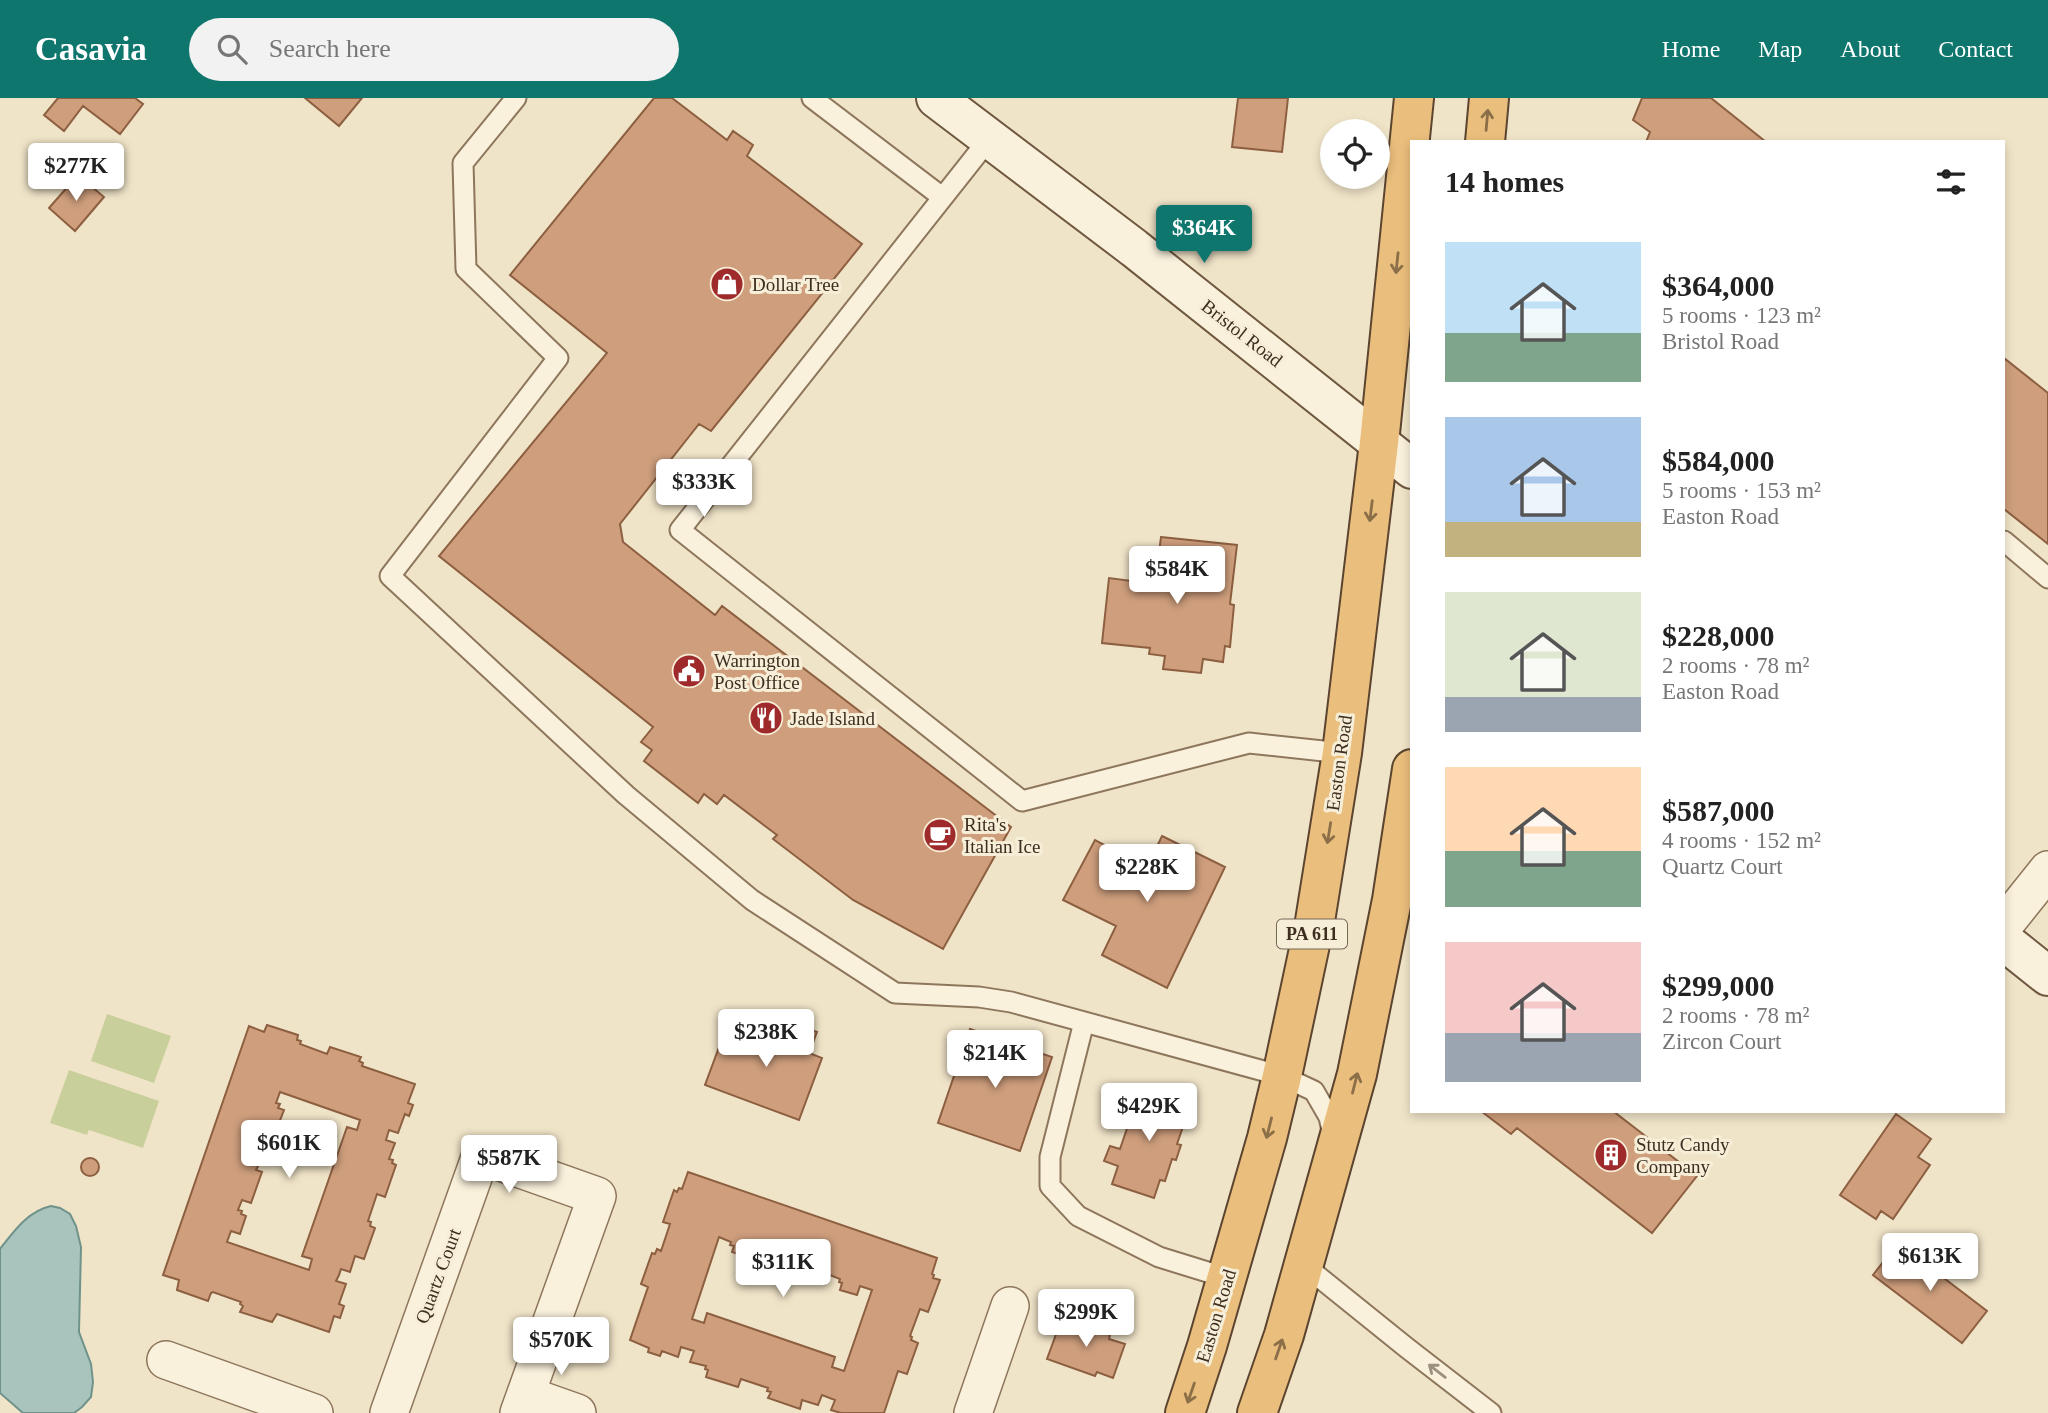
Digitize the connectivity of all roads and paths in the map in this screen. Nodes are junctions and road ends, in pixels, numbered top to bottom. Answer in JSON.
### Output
{"nodes":[{"id":1,"x":516,"y":98,"type":"edge"},
{"id":2,"x":812,"y":98,"type":"edge"},
{"id":3,"x":936,"y":98,"type":"edge"},
{"id":4,"x":1414,"y":98,"type":"edge"},
{"id":5,"x":1489,"y":98,"type":"edge"},
{"id":6,"x":989,"y":139,"type":"junction"},
{"id":7,"x":1485,"y":140,"type":"edge"},
{"id":8,"x":942,"y":197,"type":"junction"},
{"id":9,"x":1379,"y":443,"type":"junction"},
{"id":10,"x":1410,"y":467,"type":"edge"},
{"id":11,"x":2005,"y":542,"type":"edge"},
{"id":12,"x":2048,"y":578,"type":"edge"},
{"id":13,"x":1342,"y":753,"type":"junction"},
{"id":14,"x":1410,"y":782,"type":"edge"},
{"id":15,"x":2048,"y":870,"type":"edge"},
{"id":16,"x":2005,"y":924,"type":"edge"},
{"id":17,"x":2005,"y":942,"type":"edge"},
{"id":18,"x":2048,"y":976,"type":"edge"},
{"id":19,"x":1084,"y":1022,"type":"junction"},
{"id":20,"x":1282,"y":1076,"type":"junction"},
{"id":21,"x":1337,"y":1151,"type":"junction"},
{"id":22,"x":1304,"y":1265,"type":"junction"},
{"id":23,"x":1227,"y":1278,"type":"junction"},
{"id":24,"x":1010,"y":1306,"type":"dead end"},
{"id":25,"x":166,"y":1360,"type":"dead end"},
{"id":26,"x":523,"y":1404,"type":"edge"},
{"id":27,"x":314,"y":1413,"type":"edge"},
{"id":28,"x":389,"y":1413,"type":"edge"},
{"id":29,"x":577,"y":1413,"type":"edge"},
{"id":30,"x":973,"y":1413,"type":"edge"},
{"id":31,"x":1185,"y":1413,"type":"edge"},
{"id":32,"x":1257,"y":1413,"type":"edge"},
{"id":33,"x":1490,"y":1413,"type":"edge"}],
"edges":[{"from":1,"to":19,"type":"lane"},
{"from":2,"to":8,"type":"lane"},
{"from":3,"to":6,"type":"main road","name":"Bristol Road"},
{"from":4,"to":9,"type":"highway","name":"Easton Road","number":"PA 611","one_way":true},
{"from":7,"to":5,"type":"highway","one_way":true},
{"from":6,"to":8,"type":"lane"},
{"from":6,"to":9,"type":"main road","name":"Bristol Road"},
{"from":8,"to":13,"type":"lane"},
{"from":9,"to":10,"type":"main road","name":"Bristol Road"},
{"from":9,"to":13,"type":"highway","name":"Easton Road","number":"PA 611","one_way":true},
{"from":11,"to":12,"type":"lane"},
{"from":13,"to":20,"type":"highway","name":"Easton Road","number":"PA 611","one_way":true},
{"from":21,"to":14,"type":"highway","one_way":true},
{"from":15,"to":16,"type":"street"},
{"from":17,"to":18,"type":"main road"},
{"from":19,"to":20,"type":"lane"},
{"from":19,"to":23,"type":"lane"},
{"from":20,"to":21,"type":"lane"},
{"from":20,"to":23,"type":"highway","name":"Easton Road","number":"PA 611","one_way":true},
{"from":21,"to":22,"type":"highway"},
{"from":32,"to":22,"type":"highway","one_way":true},
{"from":33,"to":22,"type":"lane","one_way":true},
{"from":23,"to":31,"type":"highway","name":"Easton Road","number":"PA 611","one_way":true},
{"from":24,"to":30,"type":"street"},
{"from":25,"to":27,"type":"street"},
{"from":26,"to":28,"type":"street","name":"Quartz Court"},
{"from":26,"to":29,"type":"street"}]}
